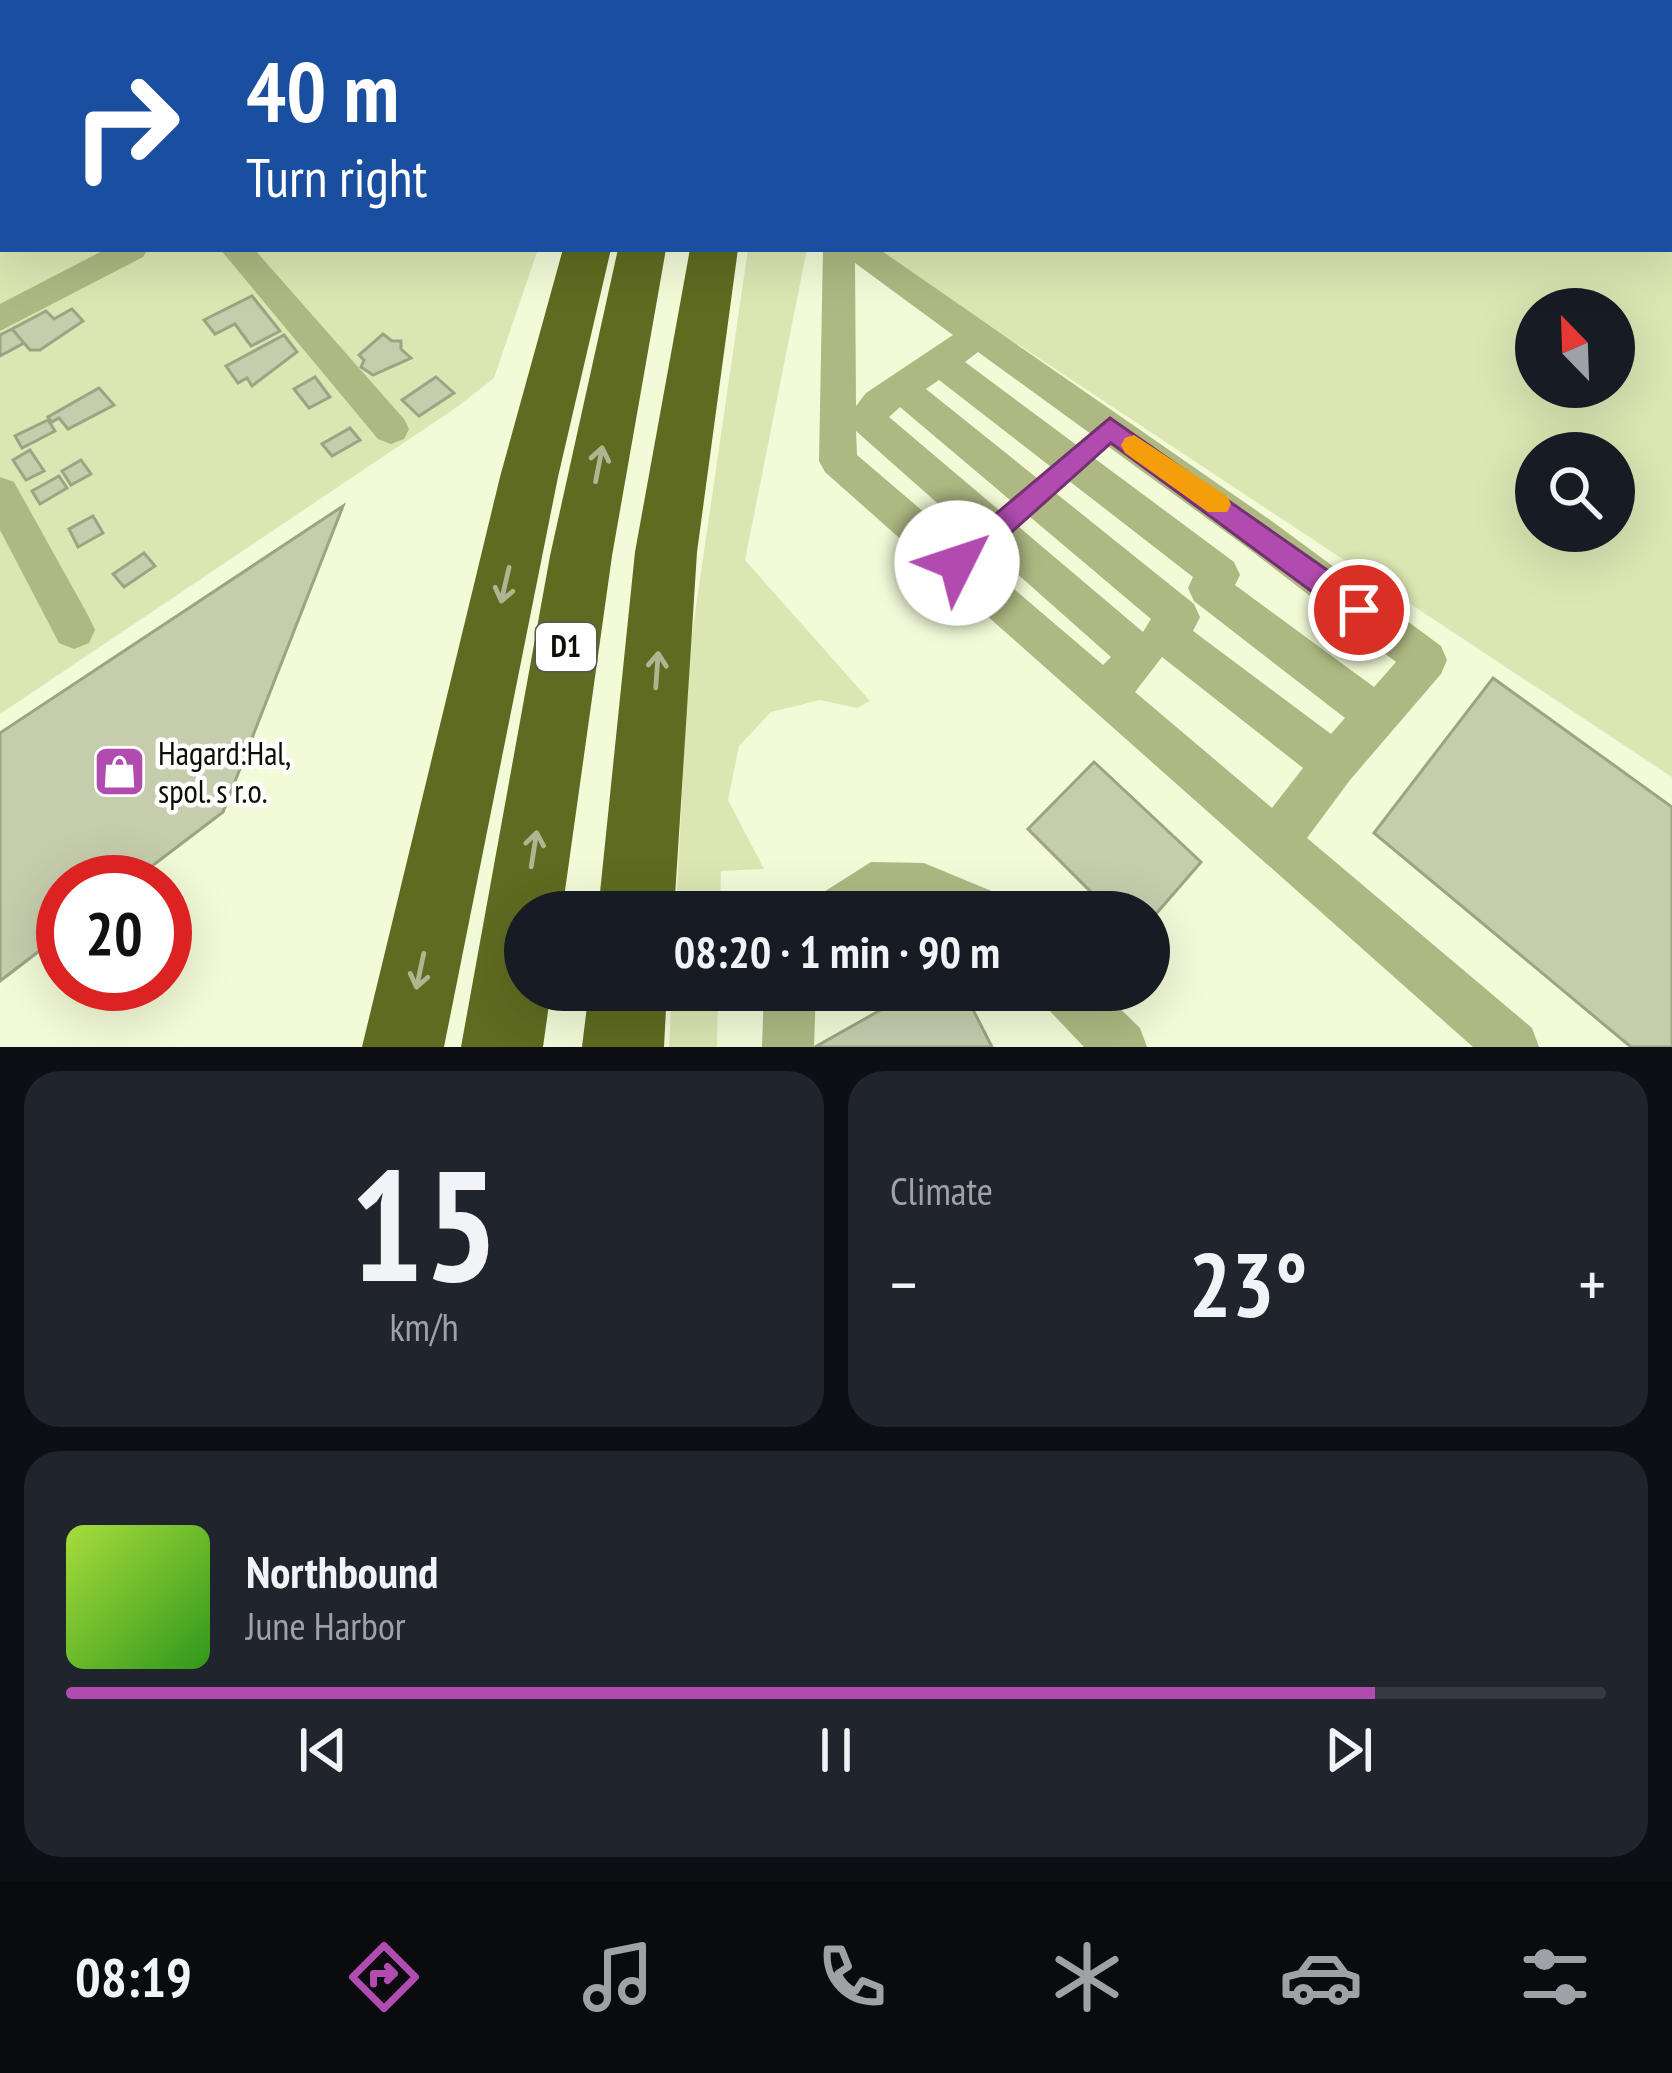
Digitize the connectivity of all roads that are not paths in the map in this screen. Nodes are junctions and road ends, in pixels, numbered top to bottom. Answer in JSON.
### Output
{"nodes":[{"id":1,"x":126,"y":252,"type":"edge"},
{"id":2,"x":239,"y":252,"type":"edge"},
{"id":3,"x":586,"y":252,"type":"edge"},
{"id":4,"x":641,"y":252,"type":"edge"},
{"id":5,"x":714,"y":252,"type":"edge"},
{"id":6,"x":839,"y":252,"type":"edge"},
{"id":7,"x":861,"y":252,"type":"edge"},
{"id":8,"x":0,"y":320,"type":"edge"},
{"id":9,"x":978,"y":334,"type":"junction"},
{"id":10,"x":939,"y":361,"type":"junction"},
{"id":11,"x":901,"y":388,"type":"junction"},
{"id":12,"x":1110,"y":428,"type":"junction"},
{"id":13,"x":391,"y":429,"type":"dead end"},
{"id":14,"x":1073,"y":461,"type":"junction"},
{"id":15,"x":0,"y":494,"type":"edge"},
{"id":16,"x":1033,"y":496,"type":"junction"},
{"id":17,"x":995,"y":531,"type":"junction"},
{"id":18,"x":1259,"y":534,"type":"junction"},
{"id":19,"x":957,"y":563,"type":"junction"},
{"id":20,"x":1182,"y":614,"type":"junction"},
{"id":21,"x":74,"y":630,"type":"dead end"},
{"id":22,"x":1105,"y":692,"type":"junction"},
{"id":23,"x":1377,"y":716,"type":"junction"},
{"id":24,"x":1334,"y":764,"type":"junction"},
{"id":25,"x":1276,"y":841,"type":"junction"},
{"id":26,"x":638,"y":891,"type":"edge"},
{"id":27,"x":864,"y":891,"type":"edge"},
{"id":28,"x":934,"y":891,"type":"edge"},
{"id":29,"x":626,"y":1011,"type":"edge"},
{"id":30,"x":789,"y":1011,"type":"edge"},
{"id":31,"x":1086,"y":1011,"type":"edge"},
{"id":32,"x":403,"y":1047,"type":"edge"},
{"id":33,"x":502,"y":1047,"type":"edge"},
{"id":34,"x":623,"y":1047,"type":"edge"},
{"id":35,"x":788,"y":1047,"type":"edge"},
{"id":36,"x":1121,"y":1047,"type":"edge"},
{"id":37,"x":1513,"y":1047,"type":"edge"}],
"edges":[{"from":1,"to":8,"type":"lane"},
{"from":2,"to":13,"type":"lane"},
{"from":3,"to":32,"type":"highway","number":"D1","one_way":true},
{"from":33,"to":4,"type":"highway","number":"D1","one_way":true},
{"from":26,"to":5,"type":"highway","one_way":true},
{"from":6,"to":19,"type":"lane"},
{"from":7,"to":9,"type":"lane"},
{"from":9,"to":10,"type":"lane"},
{"from":9,"to":12,"type":"lane"},
{"from":10,"to":11,"type":"lane"},
{"from":10,"to":14,"type":"lane"},
{"from":11,"to":16,"type":"lane"},
{"from":11,"to":17,"type":"lane"},
{"from":12,"to":14,"type":"lane"},
{"from":12,"to":18,"type":"lane"},
{"from":14,"to":16,"type":"lane"},
{"from":14,"to":20,"type":"lane"},
{"from":15,"to":21,"type":"lane"},
{"from":16,"to":17,"type":"lane"},
{"from":16,"to":20,"type":"lane"},
{"from":17,"to":19,"type":"lane"},
{"from":17,"to":20,"type":"lane"},
{"from":18,"to":20,"type":"lane"},
{"from":18,"to":23,"type":"lane"},
{"from":19,"to":22,"type":"lane"},
{"from":20,"to":22,"type":"lane"},
{"from":20,"to":23,"type":"lane"},
{"from":20,"to":24,"type":"lane"},
{"from":22,"to":25,"type":"lane"},
{"from":23,"to":24,"type":"lane"},
{"from":24,"to":25,"type":"lane"},
{"from":25,"to":37,"type":"lane"},
{"from":27,"to":28,"type":"lane"},
{"from":29,"to":34,"type":"highway"},
{"from":30,"to":35,"type":"lane"},
{"from":31,"to":36,"type":"lane"}]}
